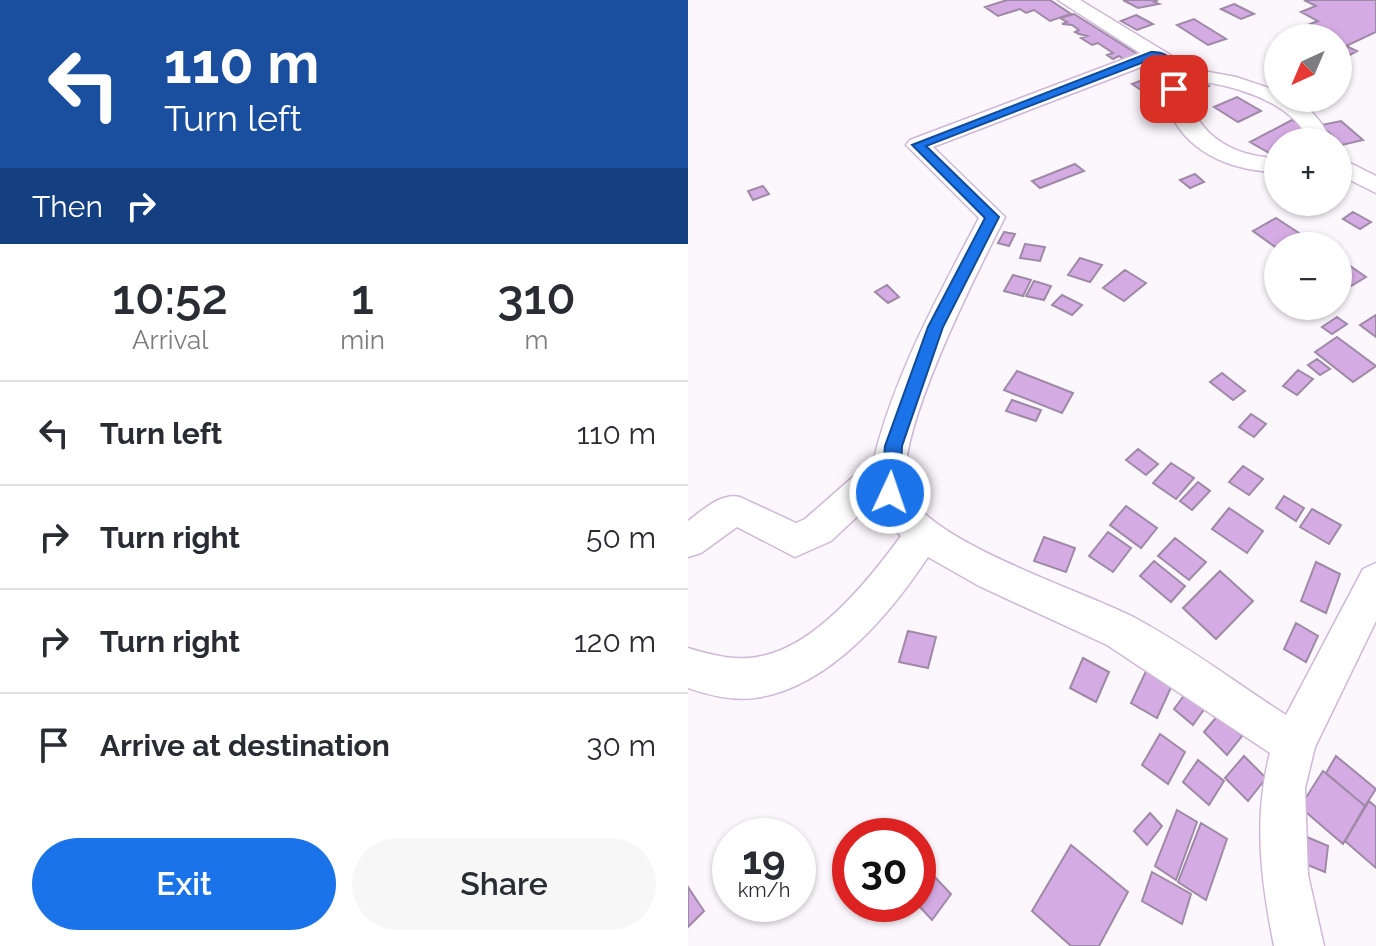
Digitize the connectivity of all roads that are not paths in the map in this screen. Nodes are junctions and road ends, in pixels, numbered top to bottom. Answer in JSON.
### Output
{"nodes":[{"id":1,"x":1067,"y":0,"type":"edge"},
{"id":2,"x":1155,"y":54,"type":"junction"},
{"id":3,"x":1175,"y":73,"type":"junction"},
{"id":4,"x":1314,"y":128,"type":"edge"},
{"id":5,"x":1264,"y":166,"type":"edge"},
{"id":6,"x":1352,"y":172,"type":"edge"},
{"id":7,"x":1376,"y":186,"type":"edge"},
{"id":8,"x":890,"y":475,"type":"junction"},
{"id":9,"x":924,"y":533,"type":"junction"},
{"id":10,"x":688,"y":541,"type":"edge"},
{"id":11,"x":1376,"y":581,"type":"edge"},
{"id":12,"x":688,"y":668,"type":"edge"},
{"id":13,"x":1294,"y":743,"type":"junction"},
{"id":14,"x":1299,"y":946,"type":"edge"}],
"edges":[{"from":1,"to":2,"type":"street"},
{"from":2,"to":3,"type":"street"},
{"from":2,"to":8,"type":"street"},
{"from":3,"to":4,"type":"street"},
{"from":3,"to":5,"type":"street"},
{"from":6,"to":7,"type":"street"},
{"from":8,"to":9,"type":"street"},
{"from":8,"to":10,"type":"street"},
{"from":9,"to":12,"type":"street"},
{"from":9,"to":13,"type":"street"},
{"from":11,"to":13,"type":"street"},
{"from":13,"to":14,"type":"street"}]}
